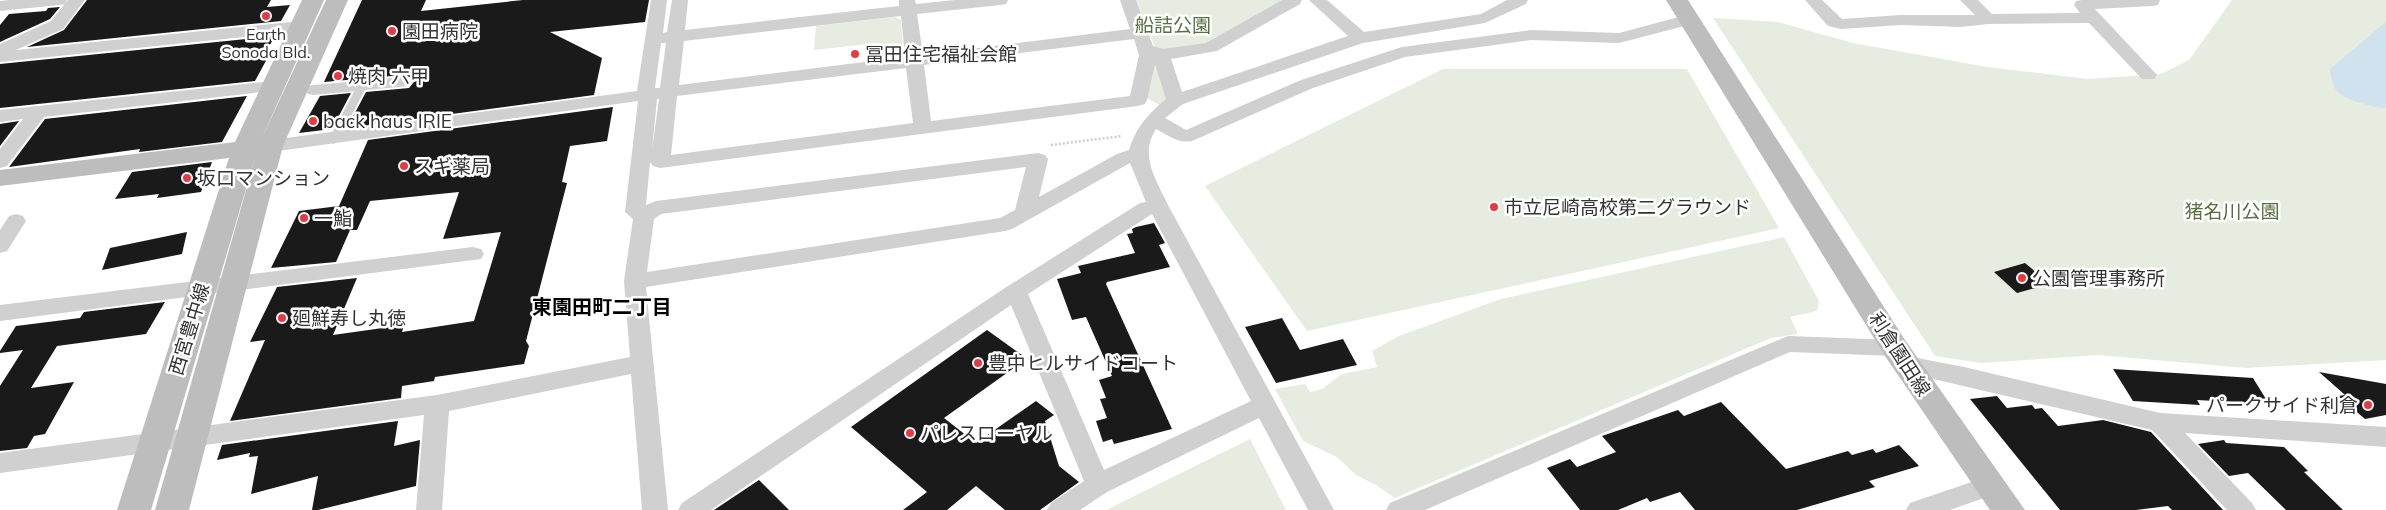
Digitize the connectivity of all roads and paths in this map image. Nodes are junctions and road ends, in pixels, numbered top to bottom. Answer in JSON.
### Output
{"nodes":[{"id":1,"x":59,"y":0,"type":"edge"},
{"id":2,"x":77,"y":0,"type":"edge"},
{"id":3,"x":313,"y":0,"type":"edge"},
{"id":4,"x":336,"y":0,"type":"edge"},
{"id":5,"x":659,"y":0,"type":"edge"},
{"id":6,"x":680,"y":0,"type":"edge"},
{"id":7,"x":1000,"y":0,"type":"edge"},
{"id":8,"x":1128,"y":0,"type":"edge"},
{"id":9,"x":1294,"y":0,"type":"edge"},
{"id":10,"x":1317,"y":0,"type":"edge"},
{"id":11,"x":1520,"y":0,"type":"edge"},
{"id":12,"x":1813,"y":0,"type":"edge"},
{"id":13,"x":1968,"y":0,"type":"edge"},
{"id":14,"x":2151,"y":0,"type":"edge"},
{"id":15,"x":907,"y":5,"type":"edge"},
{"id":16,"x":1,"y":7,"type":"edge"},
{"id":17,"x":1683,"y":9,"type":"edge"},
{"id":18,"x":2094,"y":18,"type":"junction"},
{"id":19,"x":1988,"y":19,"type":"junction"},
{"id":20,"x":300,"y":26,"type":"junction"},
{"id":21,"x":676,"y":36,"type":"junction"},
{"id":22,"x":1360,"y":38,"type":"junction"},
{"id":23,"x":652,"y":39,"type":"junction"},
{"id":24,"x":1149,"y":45,"type":"junction"},
{"id":25,"x":0,"y":51,"type":"edge"},
{"id":26,"x":0,"y":56,"type":"edge"},
{"id":27,"x":914,"y":62,"type":"junction"},
{"id":28,"x":2148,"y":76,"type":"dead end"},
{"id":29,"x":403,"y":82,"type":"dead end"},
{"id":30,"x":273,"y":86,"type":"junction"},
{"id":31,"x":362,"y":86,"type":"junction"},
{"id":32,"x":314,"y":90,"type":"dead end"},
{"id":33,"x":668,"y":92,"type":"junction"},
{"id":34,"x":645,"y":95,"type":"junction"},
{"id":35,"x":1176,"y":100,"type":"junction"},
{"id":36,"x":38,"y":112,"type":"junction"},
{"id":37,"x":0,"y":116,"type":"edge"},
{"id":38,"x":1149,"y":126,"type":"junction"},
{"id":39,"x":923,"y":129,"type":"junction"},
{"id":40,"x":334,"y":139,"type":"junction"},
{"id":41,"x":258,"y":147,"type":"junction"},
{"id":42,"x":1138,"y":154,"type":"junction"},
{"id":43,"x":1038,"y":159,"type":"junction"},
{"id":44,"x":0,"y":162,"type":"edge"},
{"id":45,"x":651,"y":164,"type":"junction"},
{"id":46,"x":0,"y":178,"type":"edge"},
{"id":47,"x":1158,"y":205,"type":"junction"},
{"id":48,"x":1025,"y":212,"type":"junction"},
{"id":49,"x":644,"y":216,"type":"junction"},
{"id":50,"x":16,"y":221,"type":"dead end"},
{"id":51,"x":0,"y":246,"type":"edge"},
{"id":52,"x":473,"y":254,"type":"dead end"},
{"id":53,"x":635,"y":281,"type":"junction"},
{"id":54,"x":235,"y":284,"type":"junction"},
{"id":55,"x":201,"y":288,"type":"junction"},
{"id":56,"x":1016,"y":291,"type":"junction"},
{"id":57,"x":0,"y":313,"type":"edge"},
{"id":58,"x":1901,"y":357,"type":"junction"},
{"id":59,"x":643,"y":363,"type":"junction"},
{"id":60,"x":438,"y":404,"type":"junction"},
{"id":61,"x":1264,"y":405,"type":"junction"},
{"id":62,"x":2160,"y":422,"type":"junction"},
{"id":63,"x":2386,"y":437,"type":"edge"},
{"id":64,"x":191,"y":438,"type":"junction"},
{"id":65,"x":154,"y":443,"type":"junction"},
{"id":66,"x":0,"y":463,"type":"edge"},
{"id":67,"x":1098,"y":485,"type":"junction"},
{"id":68,"x":1989,"y":486,"type":"junction"},
{"id":69,"x":134,"y":510,"type":"edge"},
{"id":70,"x":172,"y":510,"type":"edge"},
{"id":71,"x":429,"y":510,"type":"edge"},
{"id":72,"x":655,"y":510,"type":"edge"},
{"id":73,"x":690,"y":510,"type":"edge"},
{"id":74,"x":1060,"y":510,"type":"edge"},
{"id":75,"x":1320,"y":510,"type":"edge"},
{"id":76,"x":1399,"y":510,"type":"edge"},
{"id":77,"x":1919,"y":510,"type":"edge"},
{"id":78,"x":2008,"y":510,"type":"edge"},
{"id":79,"x":2243,"y":510,"type":"edge"}],
"edges":[{"from":1,"to":16,"type":"street"},
{"from":2,"to":25,"type":"street"},
{"from":3,"to":20,"type":"main road","name":"西宮豊中線"},
{"from":4,"to":41,"type":"main road","name":"西宮豊中線"},
{"from":5,"to":23,"type":"street"},
{"from":6,"to":21,"type":"street"},
{"from":7,"to":15,"type":"street"},
{"from":8,"to":24,"type":"street"},
{"from":9,"to":24,"type":"street"},
{"from":10,"to":22,"type":"street"},
{"from":11,"to":22,"type":"street"},
{"from":12,"to":19,"type":"street"},
{"from":13,"to":19,"type":"street"},
{"from":14,"to":18,"type":"street"},
{"from":15,"to":21,"type":"street"},
{"from":15,"to":27,"type":"street"},
{"from":17,"to":38,"type":"street"},
{"from":17,"to":58,"type":"main road","name":"利倉園田線"},
{"from":18,"to":19,"type":"street"},
{"from":18,"to":28,"type":"street"},
{"from":20,"to":26,"type":"street"},
{"from":20,"to":30,"type":"main road","name":"西宮豊中線"},
{"from":21,"to":23,"type":"street"},
{"from":21,"to":33,"type":"street"},
{"from":22,"to":35,"type":"street"},
{"from":23,"to":34,"type":"street"},
{"from":24,"to":27,"type":"street"},
{"from":24,"to":35,"type":"street"},
{"from":24,"to":39,"type":"street"},
{"from":27,"to":33,"type":"street"},
{"from":27,"to":39,"type":"street"},
{"from":29,"to":31,"type":"street"},
{"from":30,"to":36,"type":"street"},
{"from":30,"to":41,"type":"main road","name":"西宮豊中線"},
{"from":31,"to":32,"type":"street"},
{"from":31,"to":40,"type":"lane"},
{"from":33,"to":34,"type":"street"},
{"from":33,"to":45,"type":"street"},
{"from":34,"to":40,"type":"street"},
{"from":34,"to":45,"type":"street"},
{"from":35,"to":38,"type":"street"},
{"from":36,"to":37,"type":"street"},
{"from":36,"to":44,"type":"street"},
{"from":38,"to":42,"type":"street"},
{"from":38,"to":43,"type":"path"},
{"from":39,"to":45,"type":"street"},
{"from":40,"to":41,"type":"street"},
{"from":41,"to":46,"type":"main road"},
{"from":41,"to":54,"type":"main road","name":"西宮豊中線"},
{"from":41,"to":55,"type":"main road","name":"西宮豊中線"},
{"from":42,"to":47,"type":"street"},
{"from":42,"to":48,"type":"street"},
{"from":43,"to":48,"type":"street"},
{"from":43,"to":49,"type":"street"},
{"from":45,"to":49,"type":"street"},
{"from":47,"to":56,"type":"street"},
{"from":47,"to":61,"type":"street"},
{"from":48,"to":53,"type":"street"},
{"from":49,"to":53,"type":"street"},
{"from":50,"to":51,"type":"street"},
{"from":52,"to":54,"type":"street"},
{"from":53,"to":59,"type":"street"},
{"from":54,"to":55,"type":"street"},
{"from":54,"to":64,"type":"main road","name":"西宮豊中線"},
{"from":55,"to":57,"type":"street"},
{"from":55,"to":65,"type":"main road","name":"西宮豊中線"},
{"from":56,"to":67,"type":"street"},
{"from":56,"to":73,"type":"street"},
{"from":58,"to":62,"type":"street"},
{"from":58,"to":68,"type":"main road","name":"利倉園田線"},
{"from":58,"to":76,"type":"street"},
{"from":59,"to":60,"type":"street"},
{"from":59,"to":72,"type":"street"},
{"from":60,"to":64,"type":"street"},
{"from":60,"to":71,"type":"street"},
{"from":61,"to":67,"type":"street"},
{"from":61,"to":75,"type":"street"},
{"from":62,"to":63,"type":"street"},
{"from":62,"to":79,"type":"street"},
{"from":64,"to":65,"type":"street"},
{"from":64,"to":70,"type":"main road","name":"西宮豊中線"},
{"from":65,"to":66,"type":"street"},
{"from":65,"to":69,"type":"main road","name":"西宮豊中線"},
{"from":67,"to":74,"type":"street"},
{"from":68,"to":77,"type":"street"},
{"from":68,"to":78,"type":"main road","name":"利倉園田線"}]}
